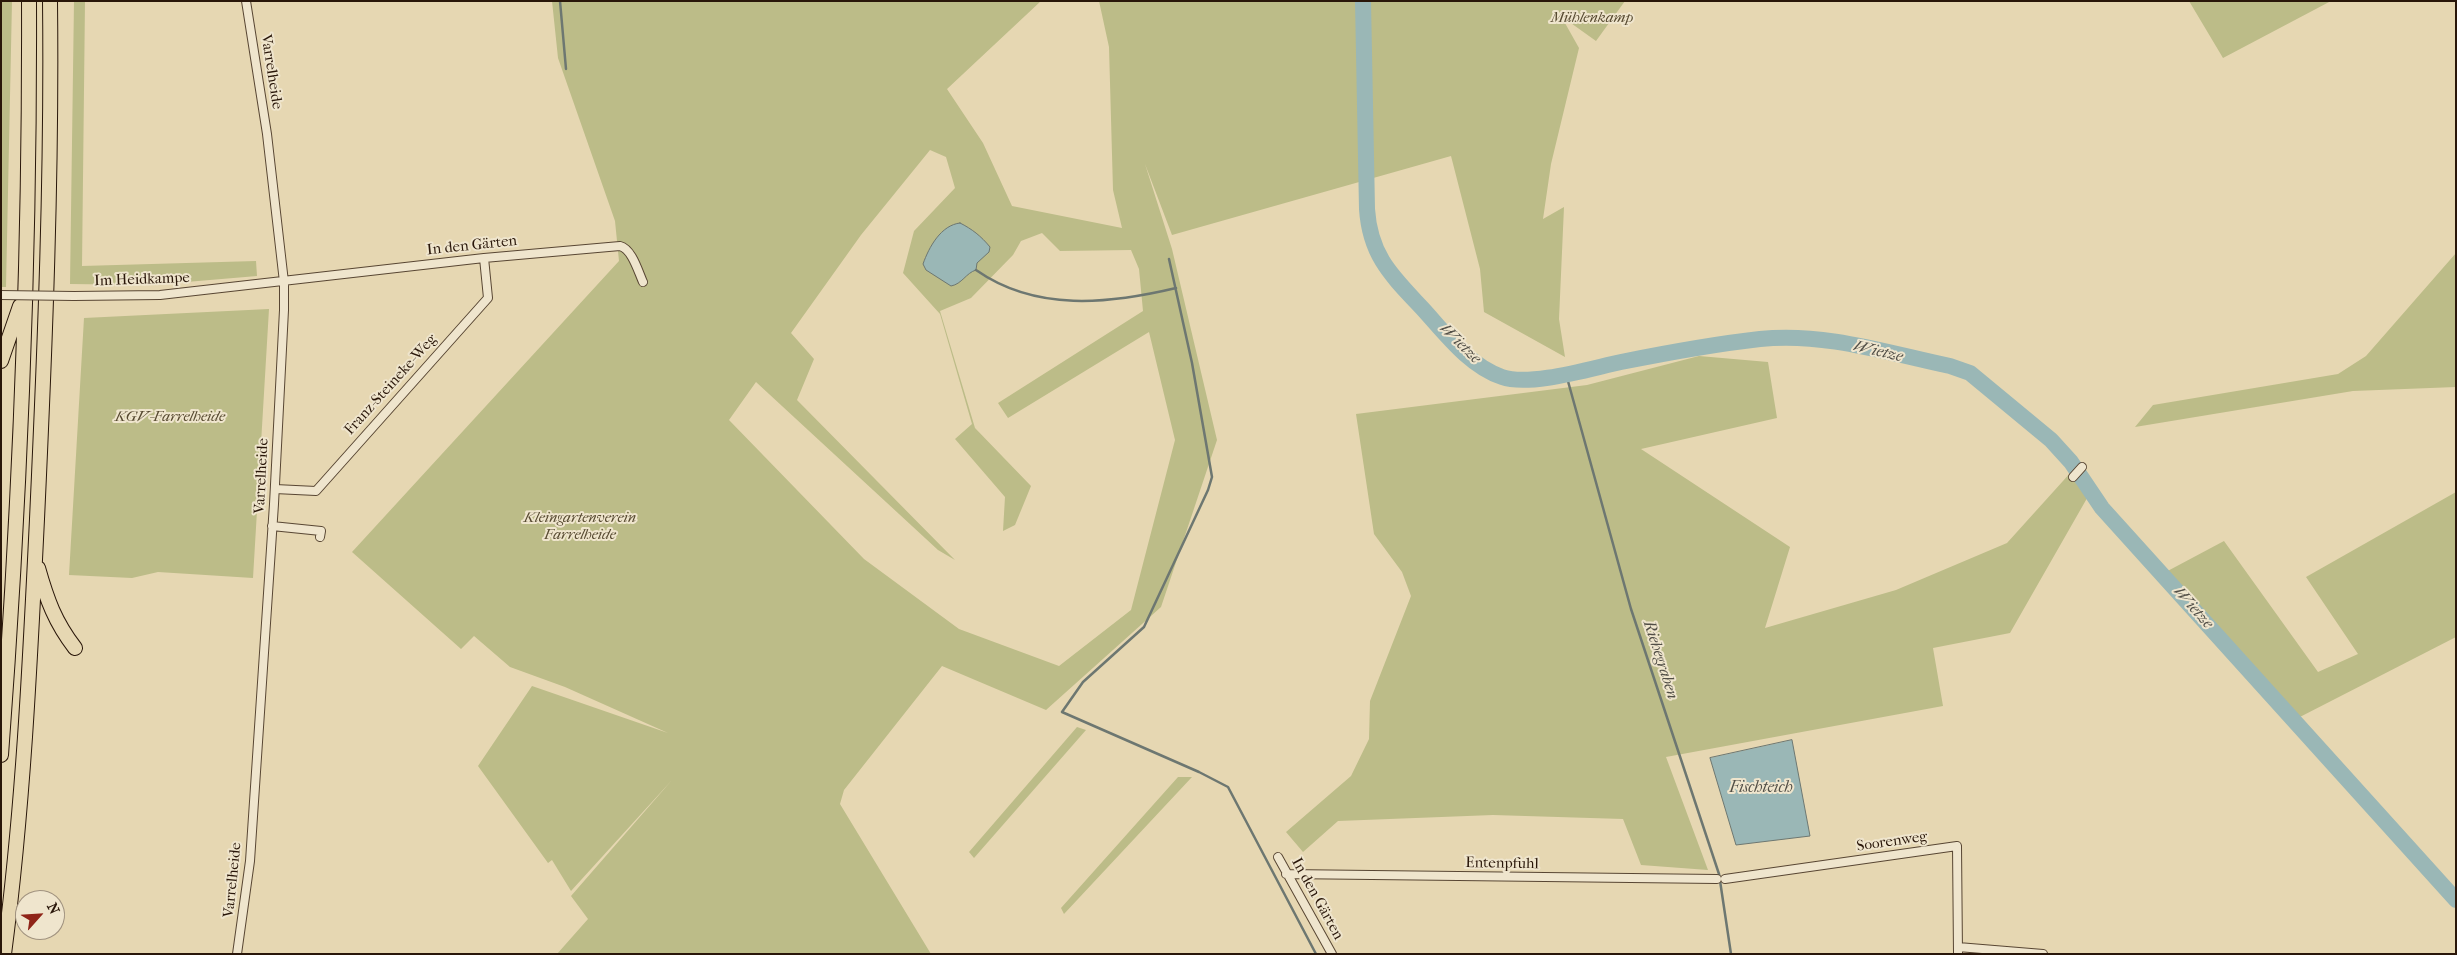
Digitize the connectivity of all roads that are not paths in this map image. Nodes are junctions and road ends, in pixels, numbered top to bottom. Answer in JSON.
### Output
{"nodes":[{"id":1,"x":29,"y":1,"type":"edge"},
{"id":2,"x":50,"y":1,"type":"edge"},
{"id":3,"x":246,"y":1,"type":"edge"},
{"id":4,"x":484,"y":258,"type":"junction"},
{"id":5,"x":284,"y":282,"type":"junction"},
{"id":6,"x":643,"y":282,"type":"dead end"},
{"id":7,"x":26,"y":286,"type":"junction"},
{"id":8,"x":1,"y":295,"type":"edge"},
{"id":9,"x":1,"y":361,"type":"edge"},
{"id":10,"x":2082,"y":468,"type":"dead end"},
{"id":11,"x":2073,"y":477,"type":"dead end"},
{"id":12,"x":275,"y":489,"type":"junction"},
{"id":13,"x":272,"y":526,"type":"junction"},
{"id":14,"x":320,"y":536,"type":"dead end"},
{"id":15,"x":35,"y":559,"type":"junction"},
{"id":16,"x":75,"y":648,"type":"dead end"},
{"id":17,"x":1,"y":755,"type":"edge"},
{"id":18,"x":1278,"y":858,"type":"dead end"},
{"id":19,"x":1286,"y":874,"type":"junction"},
{"id":20,"x":1721,"y":879,"type":"joint"},
{"id":21,"x":1958,"y":950,"type":"edge"},
{"id":22,"x":4,"y":954,"type":"edge"},
{"id":23,"x":237,"y":954,"type":"edge"},
{"id":24,"x":1332,"y":954,"type":"edge"},
{"id":25,"x":2043,"y":954,"type":"edge"}],
"edges":[{"from":1,"to":7,"type":"highway"},
{"from":2,"to":15,"type":"highway"},
{"from":3,"to":5,"type":"street","name":"Varrelheide"},
{"from":4,"to":5,"type":"street","name":"In den Gärten"},
{"from":4,"to":6,"type":"street","name":"In den Gärten"},
{"from":4,"to":12,"type":"street","name":"Franz-Steineke-Weg"},
{"from":5,"to":8,"type":"street","name":"Im Heidkampe","bridge":true},
{"from":5,"to":12,"type":"street","name":"Varrelheide"},
{"from":7,"to":9,"type":"highway"},
{"from":7,"to":17,"type":"highway"},
{"from":10,"to":11,"type":"street"},
{"from":12,"to":13,"type":"street","name":"Varrelheide"},
{"from":13,"to":14,"type":"street"},
{"from":13,"to":23,"type":"street","name":"Varrelheide"},
{"from":15,"to":16,"type":"highway"},
{"from":15,"to":22,"type":"highway"},
{"from":18,"to":19,"type":"street","name":"In den Gärten"},
{"from":19,"to":20,"type":"street","name":"Entenpfuhl"},
{"from":19,"to":24,"type":"street","name":"In den Gärten"},
{"from":20,"to":21,"type":"street","name":"Soorenweg"},
{"from":21,"to":25,"type":"street"}]}
